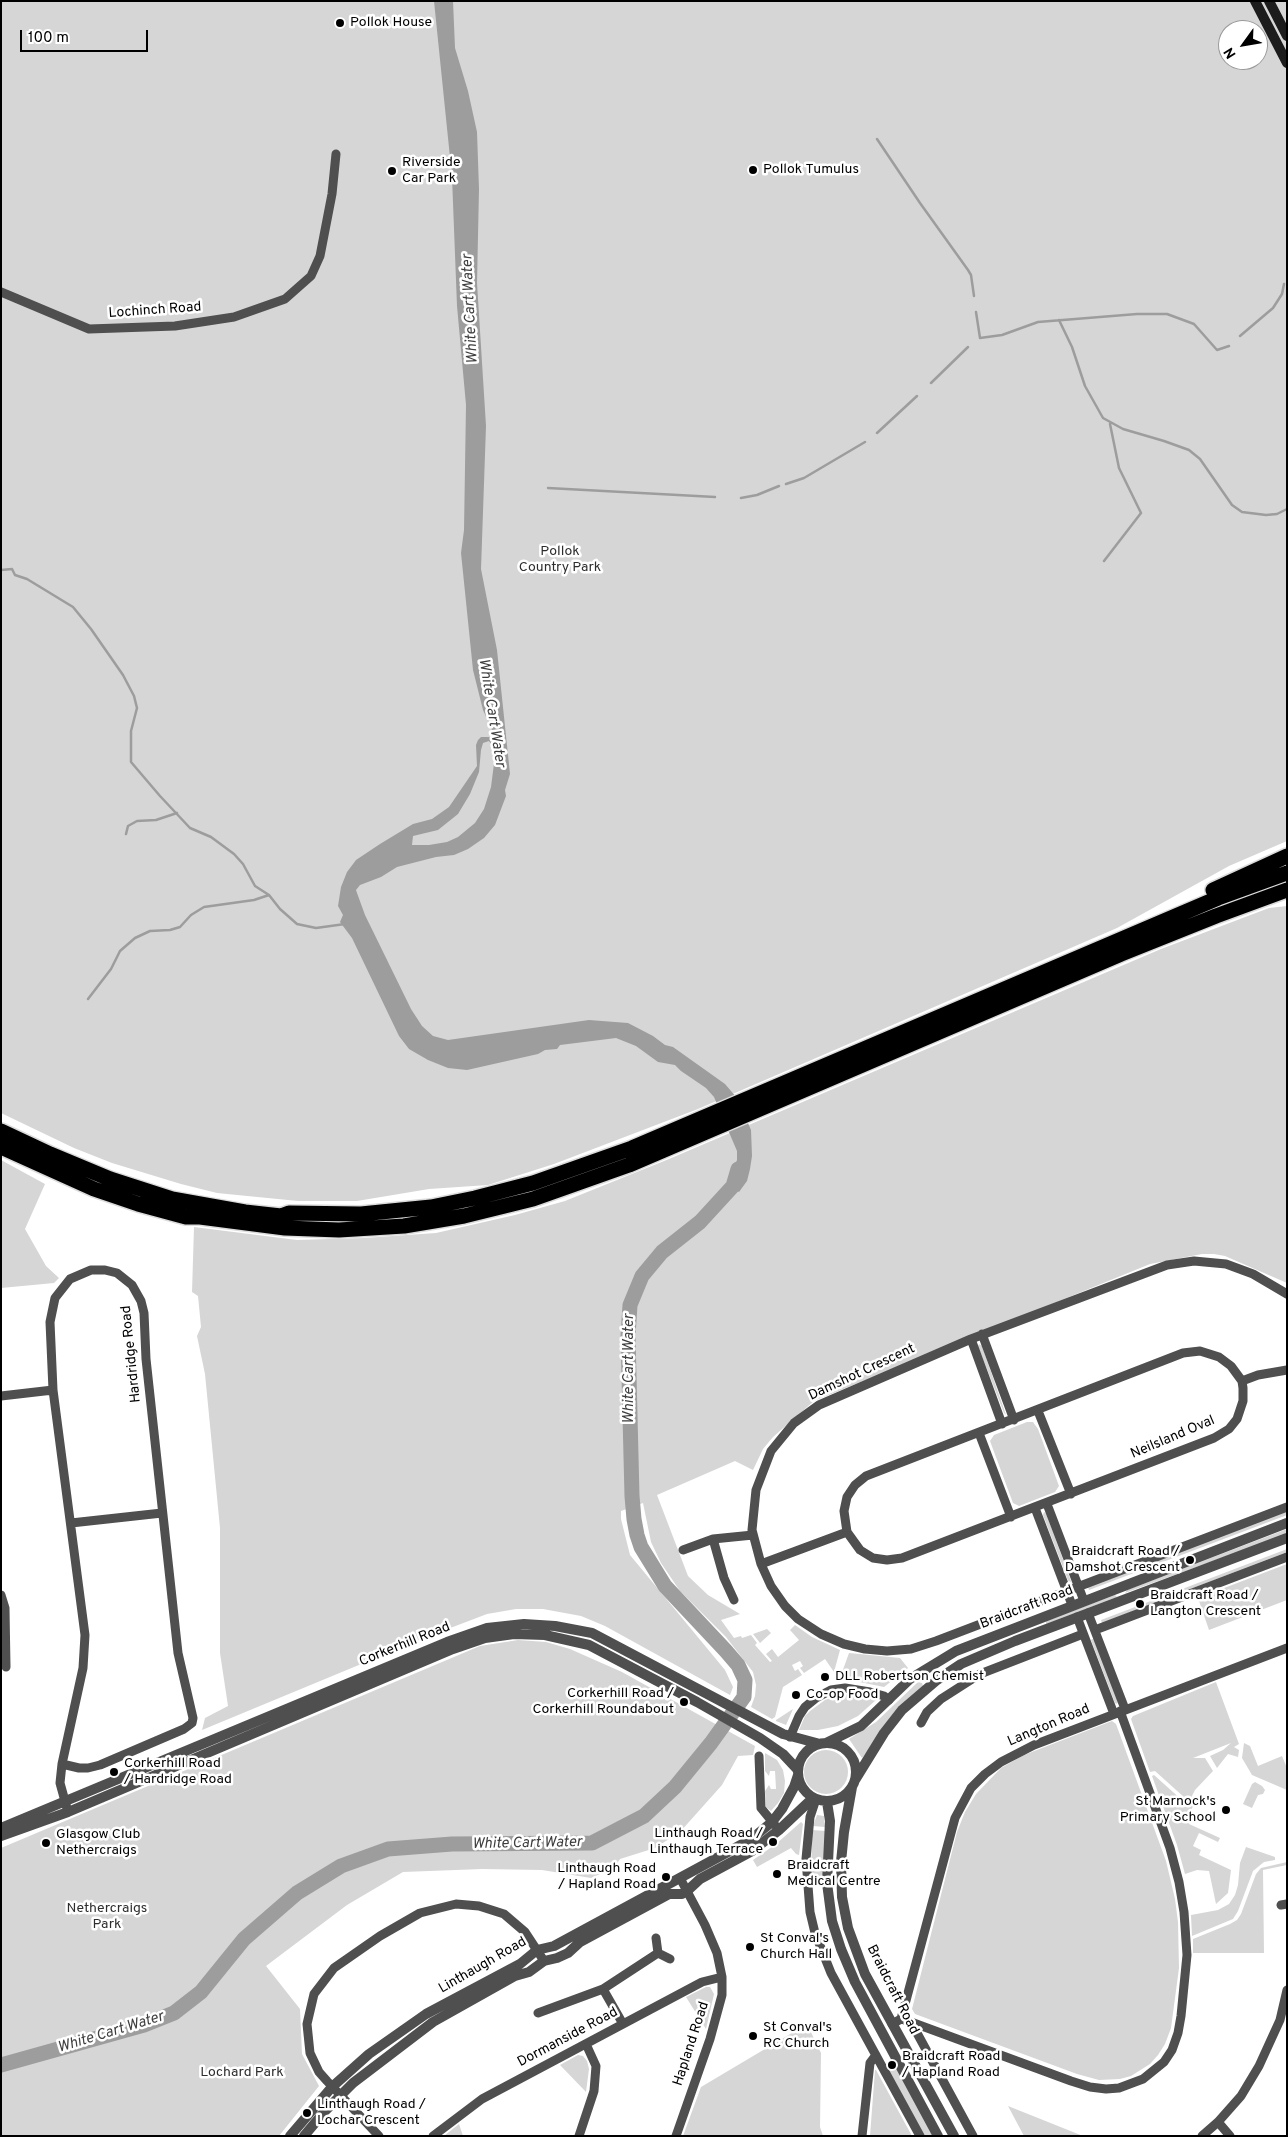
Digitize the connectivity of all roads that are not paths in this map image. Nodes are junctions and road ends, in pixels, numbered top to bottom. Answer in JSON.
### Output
{"nodes":[{"id":1,"x":1255,"y":1,"type":"edge"},
{"id":2,"x":1269,"y":1,"type":"edge"},
{"id":3,"x":1287,"y":36,"type":"edge"},
{"id":4,"x":1287,"y":63,"type":"edge"},
{"id":5,"x":336,"y":154,"type":"dead end"},
{"id":6,"x":1,"y":292,"type":"edge"},
{"id":7,"x":1287,"y":856,"type":"edge"},
{"id":8,"x":1287,"y":873,"type":"edge"},
{"id":9,"x":1287,"y":890,"type":"edge"},
{"id":10,"x":1112,"y":942,"type":"junction"},
{"id":11,"x":765,"y":1099,"type":"junction"},
{"id":12,"x":695,"y":1129,"type":"junction"},
{"id":13,"x":1,"y":1131,"type":"edge"},
{"id":14,"x":1,"y":1147,"type":"edge"},
{"id":15,"x":1286,"y":1293,"type":"edge"},
{"id":16,"x":982,"y":1334,"type":"junction"},
{"id":17,"x":971,"y":1339,"type":"junction"},
{"id":18,"x":1287,"y":1370,"type":"edge"},
{"id":19,"x":1242,"y":1381,"type":"junction"},
{"id":20,"x":53,"y":1390,"type":"junction"},
{"id":21,"x":1,"y":1396,"type":"edge"},
{"id":22,"x":1038,"y":1411,"type":"junction"},
{"id":23,"x":1014,"y":1420,"type":"junction"},
{"id":24,"x":1002,"y":1424,"type":"junction"},
{"id":25,"x":979,"y":1433,"type":"junction"},
{"id":26,"x":1071,"y":1494,"type":"junction"},
{"id":27,"x":1047,"y":1504,"type":"junction"},
{"id":28,"x":1287,"y":1507,"type":"edge"},
{"id":29,"x":1035,"y":1508,"type":"junction"},
{"id":30,"x":162,"y":1513,"type":"junction"},
{"id":31,"x":1011,"y":1517,"type":"junction"},
{"id":32,"x":71,"y":1523,"type":"junction"},
{"id":33,"x":1287,"y":1523,"type":"edge"},
{"id":34,"x":847,"y":1532,"type":"junction"},
{"id":35,"x":753,"y":1535,"type":"junction"},
{"id":36,"x":1287,"y":1538,"type":"edge"},
{"id":37,"x":713,"y":1539,"type":"junction"},
{"id":38,"x":683,"y":1550,"type":"dead end"},
{"id":39,"x":1287,"y":1557,"type":"edge"},
{"id":40,"x":761,"y":1564,"type":"junction"},
{"id":41,"x":1078,"y":1586,"type":"junction"},
{"id":42,"x":1066,"y":1590,"type":"junction"},
{"id":43,"x":1,"y":1595,"type":"edge"},
{"id":44,"x":734,"y":1600,"type":"dead end"},
{"id":45,"x":1084,"y":1601,"type":"junction"},
{"id":46,"x":1072,"y":1605,"type":"junction"},
{"id":47,"x":1088,"y":1613,"type":"junction"},
{"id":48,"x":1077,"y":1617,"type":"junction"},
{"id":49,"x":1095,"y":1630,"type":"junction"},
{"id":50,"x":1083,"y":1634,"type":"junction"},
{"id":51,"x":936,"y":1641,"type":"joint"},
{"id":52,"x":1287,"y":1648,"type":"edge"},
{"id":53,"x":4,"y":1667,"type":"edge"},
{"id":54,"x":16,"y":1670,"type":"dead end"},
{"id":55,"x":918,"y":1673,"type":"junction"},
{"id":56,"x":928,"y":1686,"type":"junction"},
{"id":57,"x":889,"y":1700,"type":"junction"},
{"id":58,"x":738,"y":1710,"type":"junction"},
{"id":59,"x":1120,"y":1712,"type":"junction"},
{"id":60,"x":732,"y":1721,"type":"junction"},
{"id":61,"x":921,"y":1723,"type":"dead end"},
{"id":62,"x":790,"y":1737,"type":"junction"},
{"id":63,"x":823,"y":1743,"type":"junction"},
{"id":64,"x":759,"y":1756,"type":"dead end"},
{"id":65,"x":62,"y":1764,"type":"junction"},
{"id":66,"x":798,"y":1773,"type":"junction"},
{"id":67,"x":854,"y":1784,"type":"junction"},
{"id":68,"x":814,"y":1799,"type":"junction"},
{"id":69,"x":828,"y":1802,"type":"junction"},
{"id":70,"x":66,"y":1807,"type":"junction"},
{"id":71,"x":772,"y":1822,"type":"junction"},
{"id":72,"x":1,"y":1828,"type":"edge"},
{"id":73,"x":779,"y":1830,"type":"junction"},
{"id":74,"x":1,"y":1836,"type":"edge"},
{"id":75,"x":680,"y":1878,"type":"junction"},
{"id":76,"x":687,"y":1891,"type":"junction"},
{"id":77,"x":656,"y":1938,"type":"dead end"},
{"id":78,"x":537,"y":1950,"type":"junction"},
{"id":79,"x":658,"y":1953,"type":"junction"},
{"id":80,"x":670,"y":1959,"type":"dead end"},
{"id":81,"x":544,"y":1961,"type":"junction"},
{"id":82,"x":722,"y":1977,"type":"junction"},
{"id":83,"x":871,"y":1985,"type":"junction"},
{"id":84,"x":603,"y":1989,"type":"junction"},
{"id":85,"x":1287,"y":1990,"type":"edge"},
{"id":86,"x":860,"y":1991,"type":"junction"},
{"id":87,"x":538,"y":2013,"type":"dead end"},
{"id":88,"x":906,"y":2020,"type":"junction"},
{"id":89,"x":623,"y":2024,"type":"junction"},
{"id":90,"x":892,"y":2024,"type":"junction"},
{"id":91,"x":586,"y":2044,"type":"junction"},
{"id":92,"x":876,"y":2055,"type":"junction"},
{"id":93,"x":913,"y":2060,"type":"junction"},
{"id":94,"x":900,"y":2066,"type":"junction"},
{"id":95,"x":332,"y":2088,"type":"junction"},
{"id":96,"x":340,"y":2096,"type":"junction"},
{"id":97,"x":1218,"y":2122,"type":"junction"},
{"id":98,"x":290,"y":2136,"type":"edge"},
{"id":99,"x":304,"y":2136,"type":"edge"},
{"id":100,"x":378,"y":2136,"type":"edge"},
{"id":101,"x":433,"y":2136,"type":"edge"},
{"id":102,"x":579,"y":2136,"type":"edge"},
{"id":103,"x":676,"y":2136,"type":"edge"},
{"id":104,"x":862,"y":2136,"type":"edge"},
{"id":105,"x":920,"y":2136,"type":"edge"},
{"id":106,"x":938,"y":2136,"type":"edge"},
{"id":107,"x":954,"y":2136,"type":"edge"},
{"id":108,"x":973,"y":2136,"type":"edge"},
{"id":109,"x":1202,"y":2136,"type":"edge"},
{"id":110,"x":1230,"y":2136,"type":"edge"}],
"edges":[{"from":1,"to":4,"type":"main road"},
{"from":2,"to":3,"type":"main road"},
{"from":5,"to":6,"type":"street","name":"Lochinch Road"},
{"from":7,"to":10,"type":"highway"},
{"from":8,"to":10,"type":"highway"},
{"from":9,"to":11,"type":"highway"},
{"from":10,"to":11,"type":"highway"},
{"from":11,"to":12,"type":"highway"},
{"from":12,"to":13,"type":"highway"},
{"from":12,"to":14,"type":"highway"},
{"from":15,"to":16,"type":"street","name":"Damshot Crescent"},
{"from":16,"to":17,"type":"street","name":"Damshot Crescent"},
{"from":16,"to":23,"type":"street"},
{"from":17,"to":24,"type":"street"},
{"from":17,"to":35,"type":"street","name":"Damshot Crescent"},
{"from":18,"to":19,"type":"street"},
{"from":19,"to":22,"type":"street"},
{"from":19,"to":26,"type":"street","name":"Neilsland Oval"},
{"from":20,"to":21,"type":"street"},
{"from":20,"to":30,"type":"street","name":"Hardridge Road"},
{"from":20,"to":32,"type":"street","name":"Hardridge Road"},
{"from":22,"to":23,"type":"street"},
{"from":22,"to":26,"type":"street"},
{"from":23,"to":24,"type":"street"},
{"from":24,"to":25,"type":"street"},
{"from":25,"to":31,"type":"street"},
{"from":25,"to":34,"type":"street"},
{"from":26,"to":27,"type":"street","name":"Neilsland Oval"},
{"from":27,"to":29,"type":"street","name":"Neilsland Oval"},
{"from":27,"to":41,"type":"street"},
{"from":28,"to":41,"type":"street","name":"Braidcraft Road"},
{"from":29,"to":31,"type":"street","name":"Neilsland Oval"},
{"from":29,"to":42,"type":"street"},
{"from":30,"to":32,"type":"street"},
{"from":30,"to":65,"type":"street","name":"Hardridge Road"},
{"from":31,"to":34,"type":"street","name":"Neilsland Oval"},
{"from":32,"to":65,"type":"street","name":"Hardridge Road"},
{"from":33,"to":45,"type":"street","name":"Braidcraft Road"},
{"from":34,"to":40,"type":"street"},
{"from":35,"to":37,"type":"street"},
{"from":35,"to":40,"type":"street","name":"Damshot Crescent"},
{"from":36,"to":47,"type":"street","name":"Braidcraft Road"},
{"from":37,"to":38,"type":"street"},
{"from":37,"to":44,"type":"street"},
{"from":39,"to":49,"type":"street"},
{"from":40,"to":51,"type":"street","name":"Damshot Crescent"},
{"from":41,"to":42,"type":"street","name":"Braidcraft Road"},
{"from":41,"to":45,"type":"street"},
{"from":42,"to":46,"type":"street"},
{"from":42,"to":51,"type":"street","name":"Braidcraft Road"},
{"from":43,"to":53,"type":"street"},
{"from":45,"to":46,"type":"street","name":"Braidcraft Road"},
{"from":46,"to":55,"type":"street","name":"Braidcraft Road"},
{"from":47,"to":48,"type":"street","name":"Braidcraft Road"},
{"from":47,"to":49,"type":"street"},
{"from":48,"to":50,"type":"street"},
{"from":48,"to":56,"type":"street","name":"Braidcraft Road"},
{"from":49,"to":59,"type":"street"},
{"from":50,"to":59,"type":"street"},
{"from":50,"to":61,"type":"street"},
{"from":52,"to":59,"type":"street","name":"Langton Road"},
{"from":53,"to":54,"type":"street"},
{"from":55,"to":56,"type":"street"},
{"from":55,"to":57,"type":"street","name":"Braidcraft Road"},
{"from":56,"to":67,"type":"street","name":"Braidcraft Road"},
{"from":57,"to":62,"type":"street"},
{"from":57,"to":63,"type":"street","name":"Braidcraft Road"},
{"from":58,"to":60,"type":"street"},
{"from":58,"to":62,"type":"street","name":"Corkerhill Road"},
{"from":58,"to":70,"type":"street","name":"Corkerhill Road"},
{"from":59,"to":88,"type":"street","name":"Langton Road"},
{"from":59,"to":88,"type":"street"},
{"from":60,"to":66,"type":"street","name":"Corkerhill Road"},
{"from":60,"to":70,"type":"street","name":"Corkerhill Road"},
{"from":62,"to":63,"type":"street","name":"Corkerhill Road"},
{"from":63,"to":66,"type":"street"},
{"from":63,"to":67,"type":"street"},
{"from":64,"to":71,"type":"street"},
{"from":65,"to":70,"type":"street","name":"Hardridge Road"},
{"from":66,"to":68,"type":"street"},
{"from":66,"to":71,"type":"street","name":"Linthaugh Road"},
{"from":67,"to":69,"type":"street"},
{"from":67,"to":83,"type":"street","name":"Braidcraft Road"},
{"from":68,"to":69,"type":"street"},
{"from":68,"to":73,"type":"street","name":"Linthaugh Road"},
{"from":68,"to":92,"type":"street"},
{"from":69,"to":86,"type":"street","name":"Braidcraft Road"},
{"from":70,"to":72,"type":"street","name":"Corkerhill Road"},
{"from":70,"to":74,"type":"street","name":"Corkerhill Road"},
{"from":71,"to":73,"type":"street"},
{"from":71,"to":75,"type":"street","name":"Linthaugh Road"},
{"from":73,"to":76,"type":"street","name":"Linthaugh Road"},
{"from":75,"to":76,"type":"street","name":"Hapland Road"},
{"from":75,"to":78,"type":"street","name":"Linthaugh Road"},
{"from":76,"to":81,"type":"street","name":"Linthaugh Road"},
{"from":76,"to":82,"type":"street","name":"Hapland Road"},
{"from":77,"to":79,"type":"street"},
{"from":78,"to":81,"type":"street"},
{"from":78,"to":95,"type":"street","name":"Linthaugh Road"},
{"from":78,"to":95,"type":"street"},
{"from":79,"to":80,"type":"street"},
{"from":79,"to":84,"type":"street"},
{"from":81,"to":96,"type":"street","name":"Linthaugh Road"},
{"from":82,"to":89,"type":"street","name":"Dormanside Road"},
{"from":82,"to":103,"type":"street","name":"Hapland Road"},
{"from":83,"to":86,"type":"street"},
{"from":83,"to":90,"type":"street","name":"Braidcraft Road"},
{"from":84,"to":87,"type":"street"},
{"from":84,"to":89,"type":"street"},
{"from":85,"to":97,"type":"street"},
{"from":86,"to":94,"type":"street","name":"Braidcraft Road"},
{"from":88,"to":90,"type":"street"},
{"from":88,"to":108,"type":"street","name":"Braidcraft Road"},
{"from":89,"to":91,"type":"street","name":"Dormanside Road"},
{"from":90,"to":93,"type":"street","name":"Braidcraft Road"},
{"from":91,"to":101,"type":"street","name":"Dormanside Road"},
{"from":91,"to":102,"type":"street"},
{"from":92,"to":104,"type":"street"},
{"from":92,"to":105,"type":"street"},
{"from":93,"to":94,"type":"street"},
{"from":93,"to":107,"type":"street","name":"Braidcraft Road"},
{"from":94,"to":106,"type":"street","name":"Braidcraft Road"},
{"from":95,"to":96,"type":"street"},
{"from":95,"to":98,"type":"street","name":"Linthaugh Road"},
{"from":96,"to":99,"type":"street","name":"Linthaugh Road"},
{"from":96,"to":100,"type":"street"},
{"from":97,"to":109,"type":"street"},
{"from":97,"to":110,"type":"street"}]}
